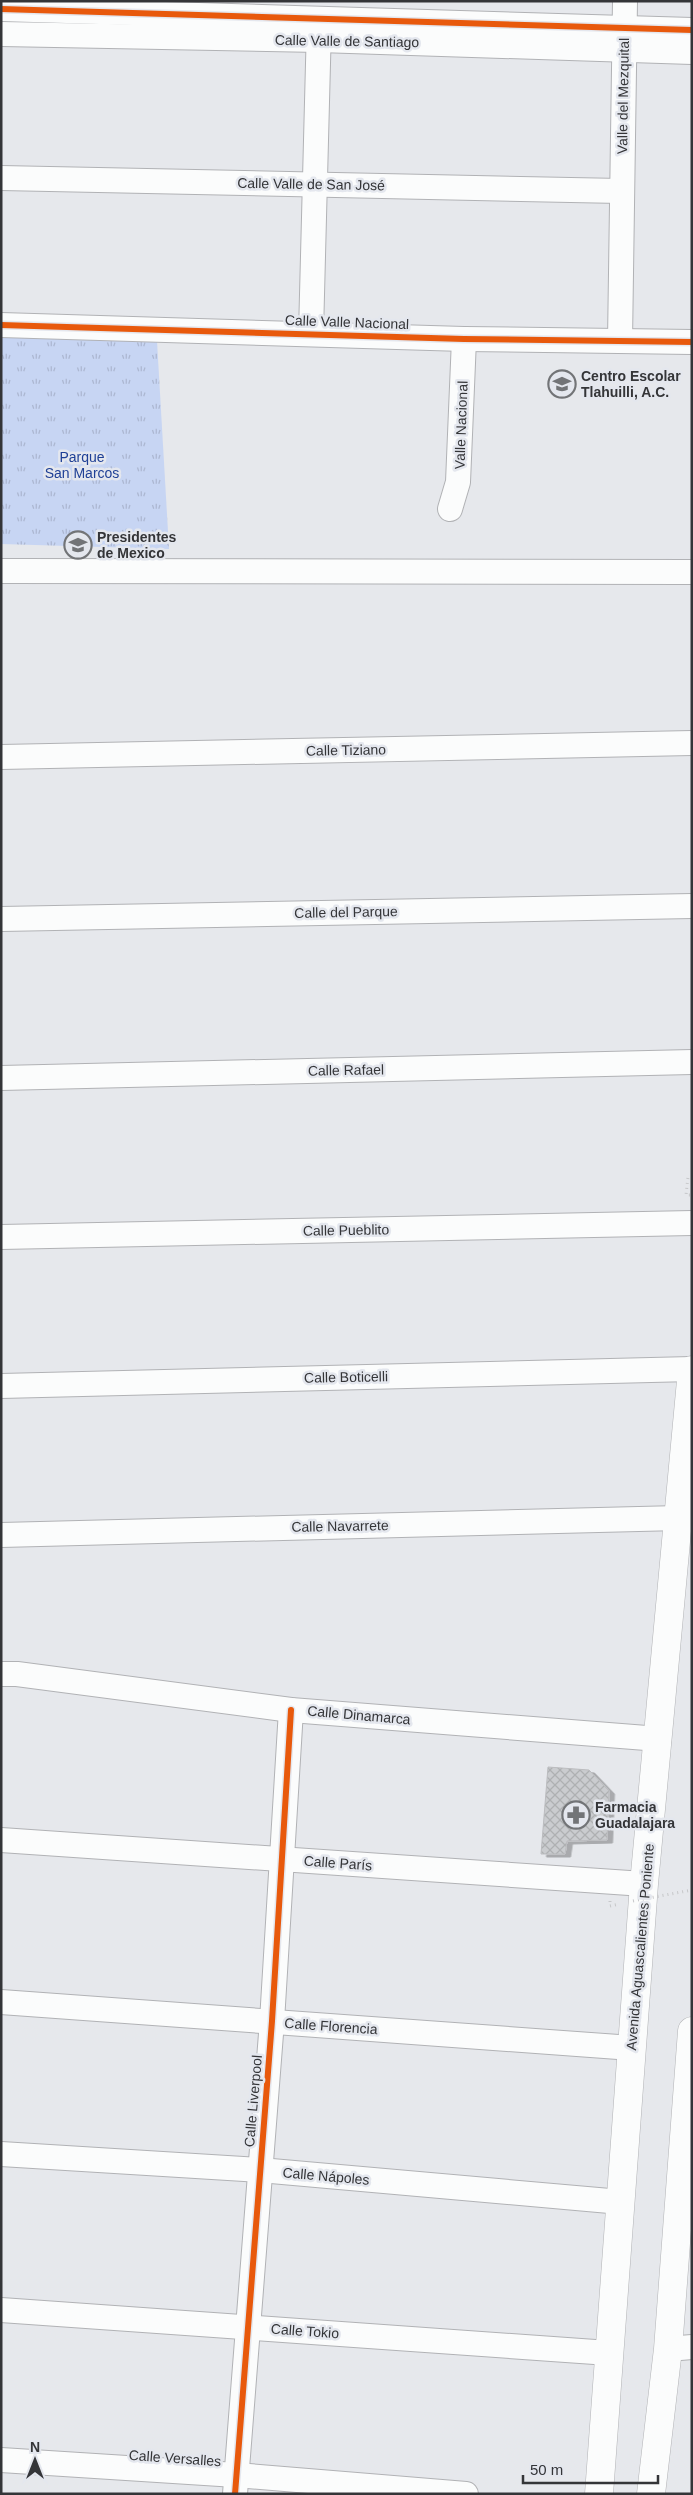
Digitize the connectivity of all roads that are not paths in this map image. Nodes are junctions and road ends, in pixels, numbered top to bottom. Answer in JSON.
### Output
{"nodes":[{"id":1,"x":625,"y":1,"type":"edge"},
{"id":2,"x":1,"y":9,"type":"edge"},
{"id":3,"x":320,"y":20,"type":"edge"},
{"id":4,"x":692,"y":30,"type":"edge"},
{"id":5,"x":1,"y":34,"type":"edge"},
{"id":6,"x":624,"y":39,"type":"junction"},
{"id":7,"x":692,"y":52,"type":"edge"},
{"id":8,"x":1,"y":178,"type":"edge"},
{"id":9,"x":315,"y":184,"type":"junction"},
{"id":10,"x":621,"y":191,"type":"junction"},
{"id":11,"x":1,"y":325,"type":"edge"},
{"id":12,"x":311,"y":333,"type":"junction"},
{"id":13,"x":464,"y":338,"type":"junction"},
{"id":14,"x":620,"y":341,"type":"junction"},
{"id":15,"x":692,"y":342,"type":"edge"},
{"id":16,"x":450,"y":509,"type":"dead end"},
{"id":17,"x":1,"y":571,"type":"edge"},
{"id":18,"x":692,"y":572,"type":"edge"},
{"id":19,"x":692,"y":743,"type":"edge"},
{"id":20,"x":1,"y":757,"type":"edge"},
{"id":21,"x":692,"y":906,"type":"edge"},
{"id":22,"x":1,"y":919,"type":"edge"},
{"id":23,"x":692,"y":1062,"type":"edge"},
{"id":24,"x":1,"y":1078,"type":"edge"},
{"id":25,"x":692,"y":1223,"type":"edge"},
{"id":26,"x":1,"y":1237,"type":"edge"},
{"id":27,"x":692,"y":1369,"type":"edge"},
{"id":28,"x":1,"y":1386,"type":"edge"},
{"id":29,"x":679,"y":1518,"type":"junction"},
{"id":30,"x":1,"y":1535,"type":"edge"},
{"id":31,"x":1,"y":1674,"type":"edge"},
{"id":32,"x":291,"y":1710,"type":"junction"},
{"id":33,"x":659,"y":1740,"type":"junction"},
{"id":34,"x":1,"y":1840,"type":"edge"},
{"id":35,"x":280,"y":1859,"type":"junction"},
{"id":36,"x":638,"y":1893,"type":"junction"},
{"id":37,"x":1,"y":2002,"type":"edge"},
{"id":38,"x":272,"y":2021,"type":"junction"},
{"id":39,"x":691,"y":2038,"type":"edge"},
{"id":40,"x":632,"y":2048,"type":"junction"},
{"id":41,"x":1,"y":2154,"type":"edge"},
{"id":42,"x":260,"y":2170,"type":"junction"},
{"id":43,"x":685,"y":2194,"type":"edge"},
{"id":44,"x":620,"y":2202,"type":"junction"},
{"id":45,"x":1,"y":2310,"type":"edge"},
{"id":46,"x":246,"y":2327,"type":"junction"},
{"id":47,"x":680,"y":2348,"type":"edge"},
{"id":48,"x":609,"y":2354,"type":"junction"},
{"id":49,"x":1,"y":2460,"type":"edge"},
{"id":50,"x":236,"y":2484,"type":"edge"},
{"id":51,"x":466,"y":2494,"type":"edge"},
{"id":52,"x":599,"y":2494,"type":"edge"},
{"id":53,"x":651,"y":2494,"type":"edge"}],
"edges":[{"from":1,"to":6,"type":"street","name":"Valle del Mezquital"},
{"from":2,"to":3,"type":"street","name":"Calle Valle de Santiago"},
{"from":3,"to":5,"type":"street","name":"Calle Valle de Santiago"},
{"from":3,"to":6,"type":"street","name":"Calle Valle de Santiago"},
{"from":3,"to":9,"type":"street"},
{"from":4,"to":6,"type":"street","name":"Calle Valle de Santiago"},
{"from":6,"to":7,"type":"street","name":"Calle Valle de Santiago"},
{"from":6,"to":10,"type":"street","name":"Valle del Mezquital"},
{"from":8,"to":9,"type":"street","name":"Calle Valle de San José"},
{"from":9,"to":10,"type":"street","name":"Calle Valle de San José"},
{"from":9,"to":12,"type":"street"},
{"from":10,"to":14,"type":"street"},
{"from":11,"to":12,"type":"street","name":"Calle Valle Nacional"},
{"from":12,"to":13,"type":"street","name":"Calle Valle Nacional"},
{"from":13,"to":14,"type":"street","name":"Calle Valle Nacional"},
{"from":13,"to":16,"type":"street","name":"Valle Nacional"},
{"from":14,"to":15,"type":"street","name":"Calle Valle Nacional"},
{"from":17,"to":18,"type":"street"},
{"from":19,"to":20,"type":"street","name":"Calle Tiziano"},
{"from":21,"to":22,"type":"street","name":"Calle del Parque"},
{"from":23,"to":24,"type":"street","name":"Calle Rafael"},
{"from":25,"to":26,"type":"street","name":"Calle Pueblito"},
{"from":27,"to":28,"type":"street","name":"Calle Boticelli"},
{"from":27,"to":29,"type":"main road","name":"Avenida Aguascalientes Poniente"},
{"from":29,"to":30,"type":"street","name":"Calle Navarrete"},
{"from":29,"to":33,"type":"main road","name":"Avenida Aguascalientes Poniente"},
{"from":31,"to":32,"type":"street","name":"Calle Dinamarca"},
{"from":32,"to":33,"type":"street","name":"Calle Dinamarca"},
{"from":32,"to":35,"type":"street","name":"Calle Liverpool"},
{"from":33,"to":36,"type":"main road","name":"Avenida Aguascalientes Poniente"},
{"from":34,"to":35,"type":"street","name":"Calle París"},
{"from":35,"to":36,"type":"street","name":"Calle París"},
{"from":35,"to":38,"type":"street","name":"Calle Liverpool"},
{"from":36,"to":40,"type":"main road","name":"Avenida Aguascalientes Poniente"},
{"from":37,"to":38,"type":"street","name":"Calle Florencia"},
{"from":38,"to":40,"type":"street","name":"Calle Florencia"},
{"from":38,"to":42,"type":"street","name":"Calle Liverpool"},
{"from":39,"to":43,"type":"main road"},
{"from":40,"to":44,"type":"main road","name":"Avenida Aguascalientes Poniente"},
{"from":41,"to":42,"type":"street","name":"Calle Nápoles"},
{"from":42,"to":44,"type":"street","name":"Calle Nápoles"},
{"from":42,"to":46,"type":"street","name":"Calle Liverpool"},
{"from":43,"to":47,"type":"main road"},
{"from":44,"to":48,"type":"main road","name":"Avenida Aguascalientes Poniente"},
{"from":45,"to":46,"type":"street","name":"Calle Tokio"},
{"from":46,"to":48,"type":"street","name":"Calle Tokio"},
{"from":46,"to":50,"type":"street","name":"Calle Liverpool"},
{"from":47,"to":53,"type":"main road"},
{"from":48,"to":52,"type":"main road","name":"Avenida Aguascalientes Poniente"},
{"from":49,"to":50,"type":"street","name":"Calle Versalles"},
{"from":50,"to":51,"type":"street","name":"Calle Versalles"}]}
